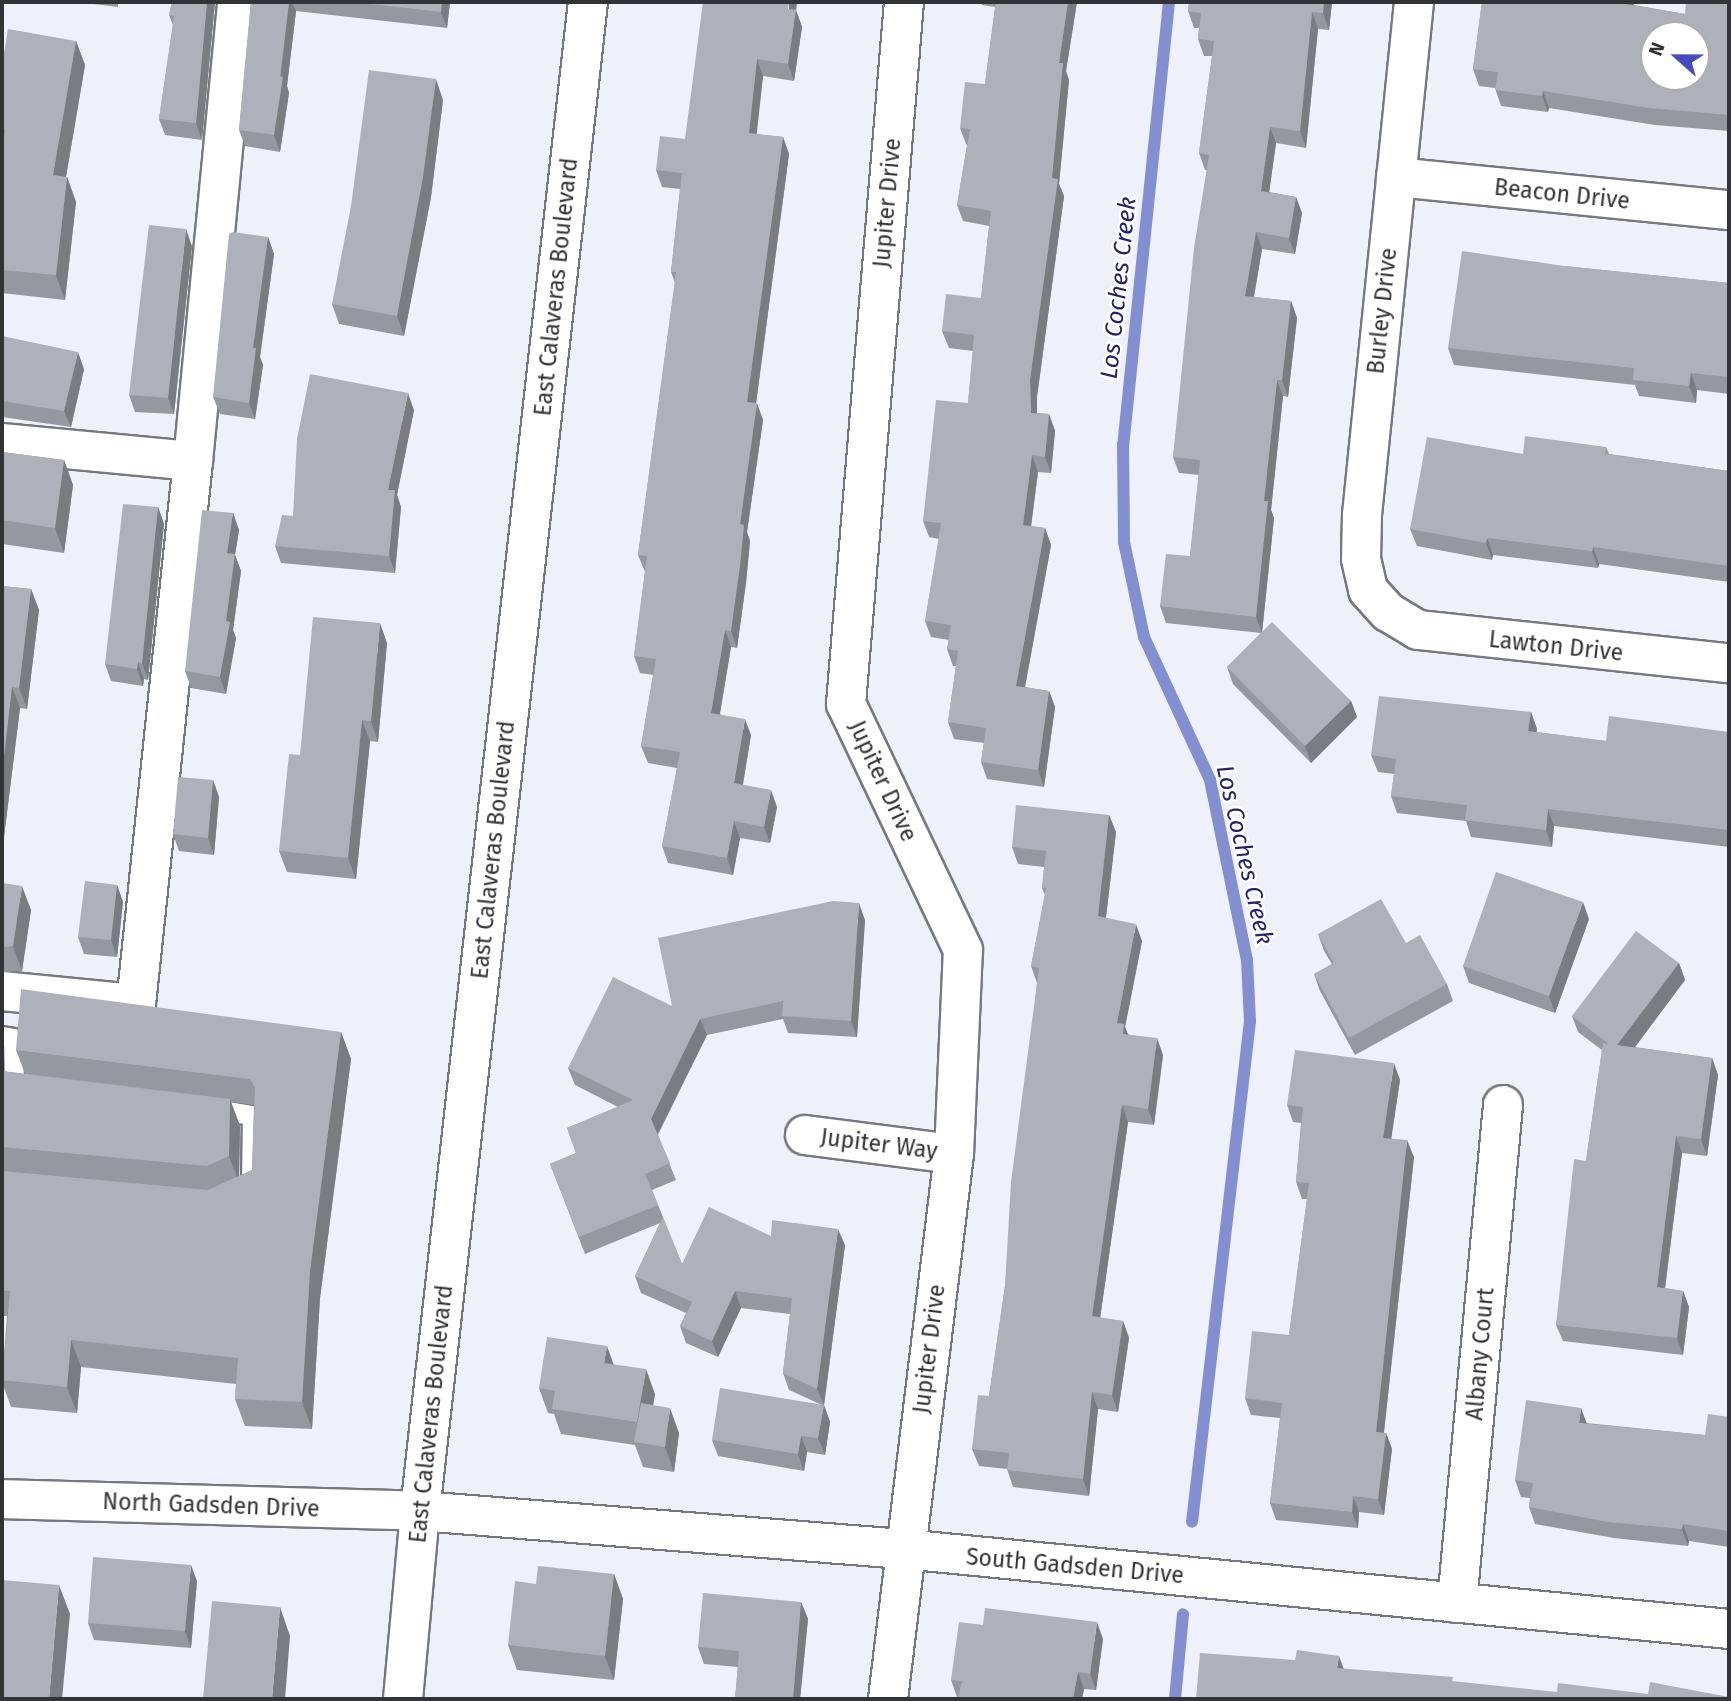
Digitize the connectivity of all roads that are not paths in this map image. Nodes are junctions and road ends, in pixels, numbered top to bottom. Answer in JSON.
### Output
{"nodes":[{"id":1,"x":237,"y":2,"type":"edge"},
{"id":2,"x":588,"y":2,"type":"edge"},
{"id":3,"x":904,"y":2,"type":"edge"},
{"id":4,"x":1414,"y":2,"type":"edge"},
{"id":5,"x":1396,"y":177,"type":"junction"},
{"id":6,"x":1729,"y":210,"type":"edge"},
{"id":7,"x":2,"y":443,"type":"edge"},
{"id":8,"x":193,"y":461,"type":"junction"},
{"id":9,"x":1388,"y":612,"type":"joint"},
{"id":10,"x":1729,"y":663,"type":"edge"},
{"id":11,"x":2,"y":991,"type":"edge"},
{"id":12,"x":2,"y":1036,"type":"edge"},
{"id":13,"x":8,"y":1086,"type":"edge"},
{"id":14,"x":40,"y":1090,"type":"edge"},
{"id":15,"x":182,"y":1105,"type":"edge"},
{"id":16,"x":1503,"y":1105,"type":"dead end"},
{"id":17,"x":805,"y":1135,"type":"dead end"},
{"id":18,"x":954,"y":1154,"type":"junction"},
{"id":19,"x":229,"y":1203,"type":"edge"},
{"id":20,"x":2,"y":1499,"type":"edge"},
{"id":21,"x":420,"y":1511,"type":"junction"},
{"id":22,"x":903,"y":1549,"type":"junction"},
{"id":23,"x":1457,"y":1603,"type":"junction"},
{"id":24,"x":1729,"y":1629,"type":"edge"},
{"id":25,"x":403,"y":1699,"type":"edge"},
{"id":26,"x":888,"y":1699,"type":"edge"}],
"edges":[{"from":1,"to":8,"type":"street"},
{"from":2,"to":21,"type":"street","name":"East Calaveras Boulevard"},
{"from":3,"to":18,"type":"street","name":"Jupiter Drive"},
{"from":4,"to":5,"type":"street","name":"Burley Drive"},
{"from":5,"to":6,"type":"street","name":"Beacon Drive"},
{"from":5,"to":9,"type":"street","name":"Burley Drive"},
{"from":7,"to":8,"type":"street"},
{"from":8,"to":11,"type":"street"},
{"from":9,"to":10,"type":"street","name":"Lawton Drive"},
{"from":12,"to":13,"type":"lane"},
{"from":13,"to":14,"type":"lane"},
{"from":15,"to":19,"type":"lane"},
{"from":16,"to":23,"type":"street","name":"Albany Court"},
{"from":17,"to":18,"type":"street","name":"Jupiter Way"},
{"from":18,"to":22,"type":"street","name":"Jupiter Drive"},
{"from":20,"to":21,"type":"street","name":"North Gadsden Drive"},
{"from":21,"to":22,"type":"street","name":"South Gadsden Drive"},
{"from":21,"to":25,"type":"street","name":"East Calaveras Boulevard"},
{"from":22,"to":23,"type":"street","name":"South Gadsden Drive"},
{"from":22,"to":26,"type":"street","name":"Jupiter Drive"},
{"from":23,"to":24,"type":"street","name":"South Gadsden Drive"}]}
